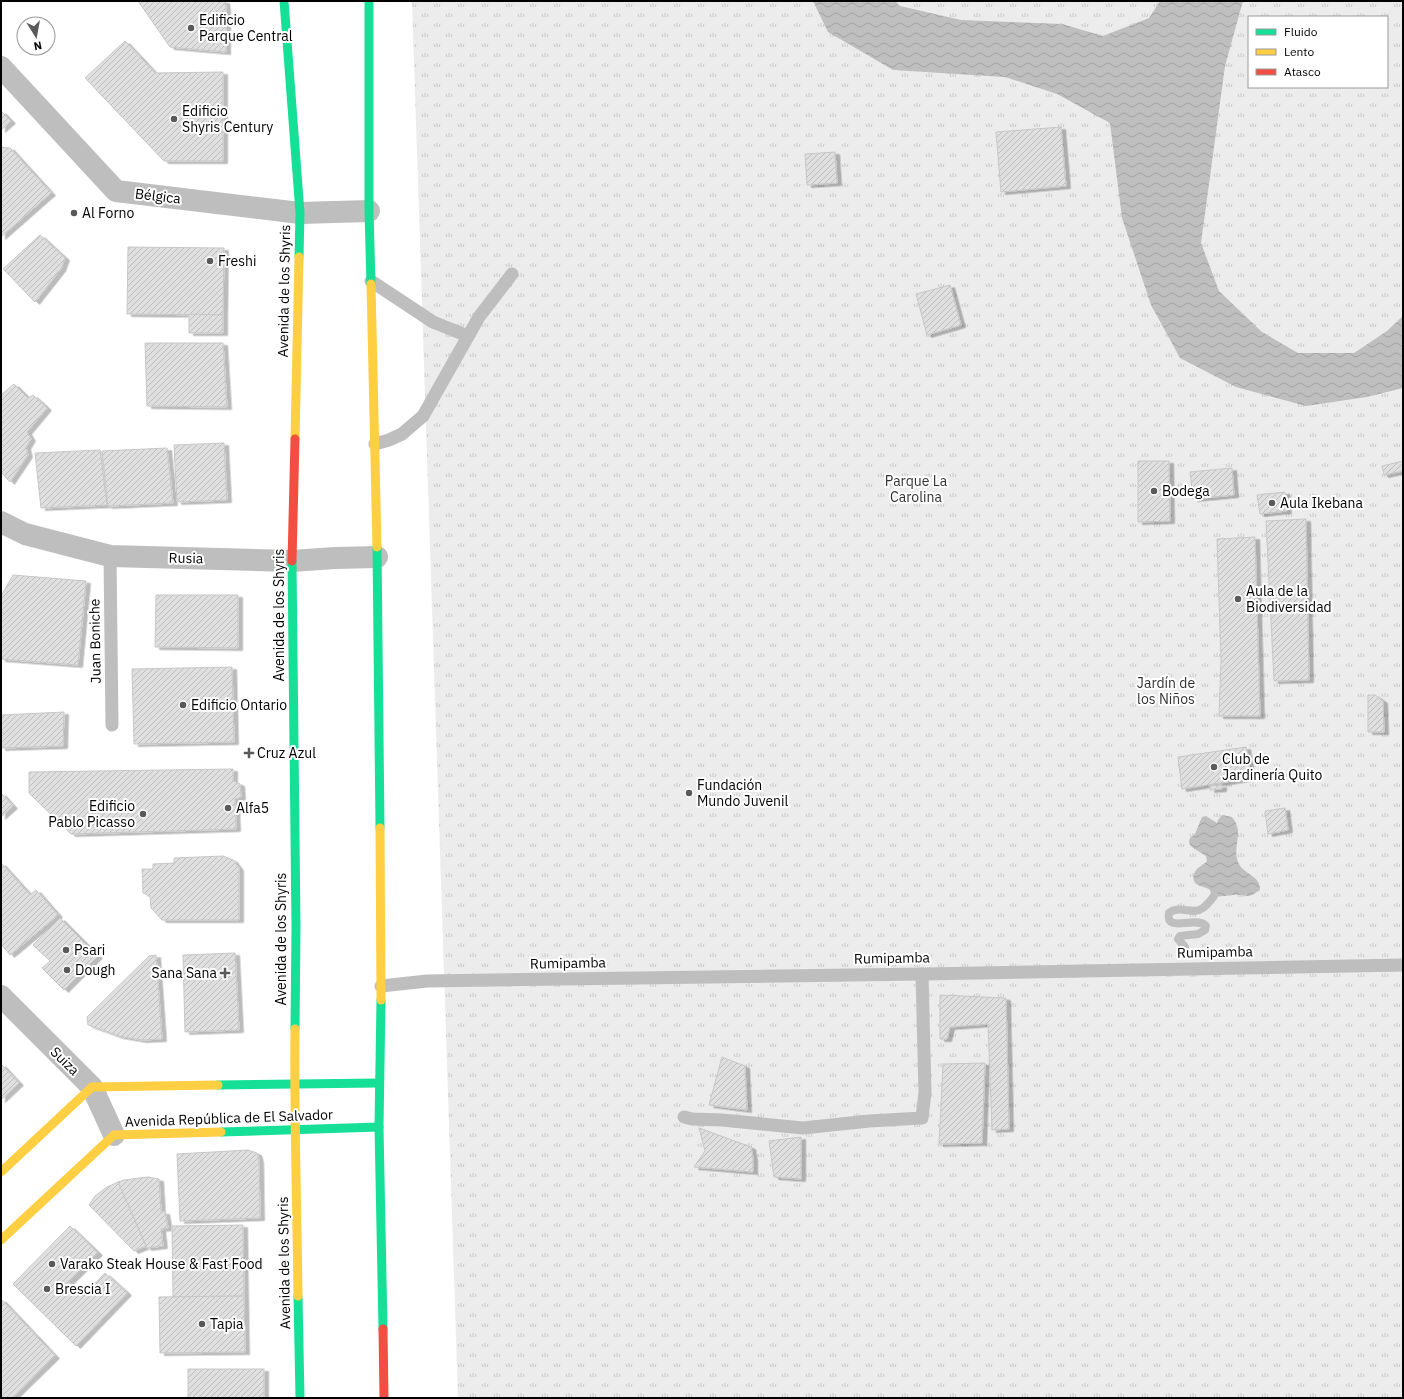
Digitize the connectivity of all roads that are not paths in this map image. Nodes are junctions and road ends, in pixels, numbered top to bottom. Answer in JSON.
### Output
{"nodes":[{"id":1,"x":284,"y":1,"type":"edge"},
{"id":2,"x":370,"y":1,"type":"edge"},
{"id":3,"x":1,"y":67,"type":"edge"},
{"id":4,"x":369,"y":211,"type":"junction"},
{"id":5,"x":300,"y":212,"type":"junction"},
{"id":6,"x":512,"y":274,"type":"dead end"},
{"id":7,"x":371,"y":281,"type":"junction"},
{"id":8,"x":468,"y":336,"type":"junction"},
{"id":9,"x":375,"y":444,"type":"junction"},
{"id":10,"x":1,"y":522,"type":"edge"},
{"id":11,"x":110,"y":556,"type":"junction"},
{"id":12,"x":377,"y":557,"type":"junction"},
{"id":13,"x":292,"y":562,"type":"junction"},
{"id":14,"x":112,"y":725,"type":"dead end"},
{"id":15,"x":1403,"y":965,"type":"edge"},
{"id":16,"x":922,"y":974,"type":"junction"},
{"id":17,"x":381,"y":986,"type":"junction"},
{"id":18,"x":1,"y":996,"type":"edge"},
{"id":19,"x":379,"y":1083,"type":"junction"},
{"id":20,"x":294,"y":1084,"type":"junction"},
{"id":21,"x":92,"y":1087,"type":"junction"},
{"id":22,"x":684,"y":1116,"type":"dead end"},
{"id":23,"x":380,"y":1127,"type":"junction"},
{"id":24,"x":296,"y":1129,"type":"junction"},
{"id":25,"x":114,"y":1135,"type":"junction"},
{"id":26,"x":1,"y":1172,"type":"edge"},
{"id":27,"x":1,"y":1240,"type":"edge"},
{"id":28,"x":300,"y":1398,"type":"edge"},
{"id":29,"x":384,"y":1398,"type":"edge"}],
"edges":[{"from":1,"to":5,"type":"main road","name":"Avenida de los Shyris"},
{"from":2,"to":4,"type":"main road"},
{"from":3,"to":5,"type":"street","name":"Bélgica"},
{"from":4,"to":5,"type":"street","name":"Bélgica"},
{"from":4,"to":7,"type":"main road"},
{"from":5,"to":13,"type":"main road","name":"Avenida de los Shyris"},
{"from":6,"to":8,"type":"lane"},
{"from":7,"to":8,"type":"lane"},
{"from":7,"to":9,"type":"main road"},
{"from":8,"to":9,"type":"lane"},
{"from":9,"to":12,"type":"main road"},
{"from":10,"to":11,"type":"street","name":"Rusia"},
{"from":11,"to":13,"type":"street","name":"Rusia"},
{"from":11,"to":14,"type":"lane","name":"Juan Boniche"},
{"from":12,"to":13,"type":"street","name":"Rusia"},
{"from":12,"to":17,"type":"main road"},
{"from":13,"to":20,"type":"main road","name":"Avenida de los Shyris"},
{"from":15,"to":16,"type":"lane","name":"Rumipamba"},
{"from":16,"to":17,"type":"lane","name":"Rumipamba"},
{"from":16,"to":22,"type":"lane"},
{"from":17,"to":19,"type":"main road"},
{"from":18,"to":21,"type":"street","name":"Suiza"},
{"from":19,"to":20,"type":"main road"},
{"from":19,"to":23,"type":"main road"},
{"from":20,"to":21,"type":"main road"},
{"from":20,"to":24,"type":"main road","name":"Avenida de los Shyris"},
{"from":21,"to":25,"type":"street","name":"Suiza"},
{"from":21,"to":26,"type":"main road"},
{"from":23,"to":24,"type":"main road","name":"Avenida República de El Salvador"},
{"from":23,"to":29,"type":"main road"},
{"from":24,"to":25,"type":"main road","name":"Avenida República de El Salvador"},
{"from":24,"to":28,"type":"main road","name":"Avenida de los Shyris"},
{"from":25,"to":27,"type":"main road","name":"Avenida República de El Salvador"}]}
